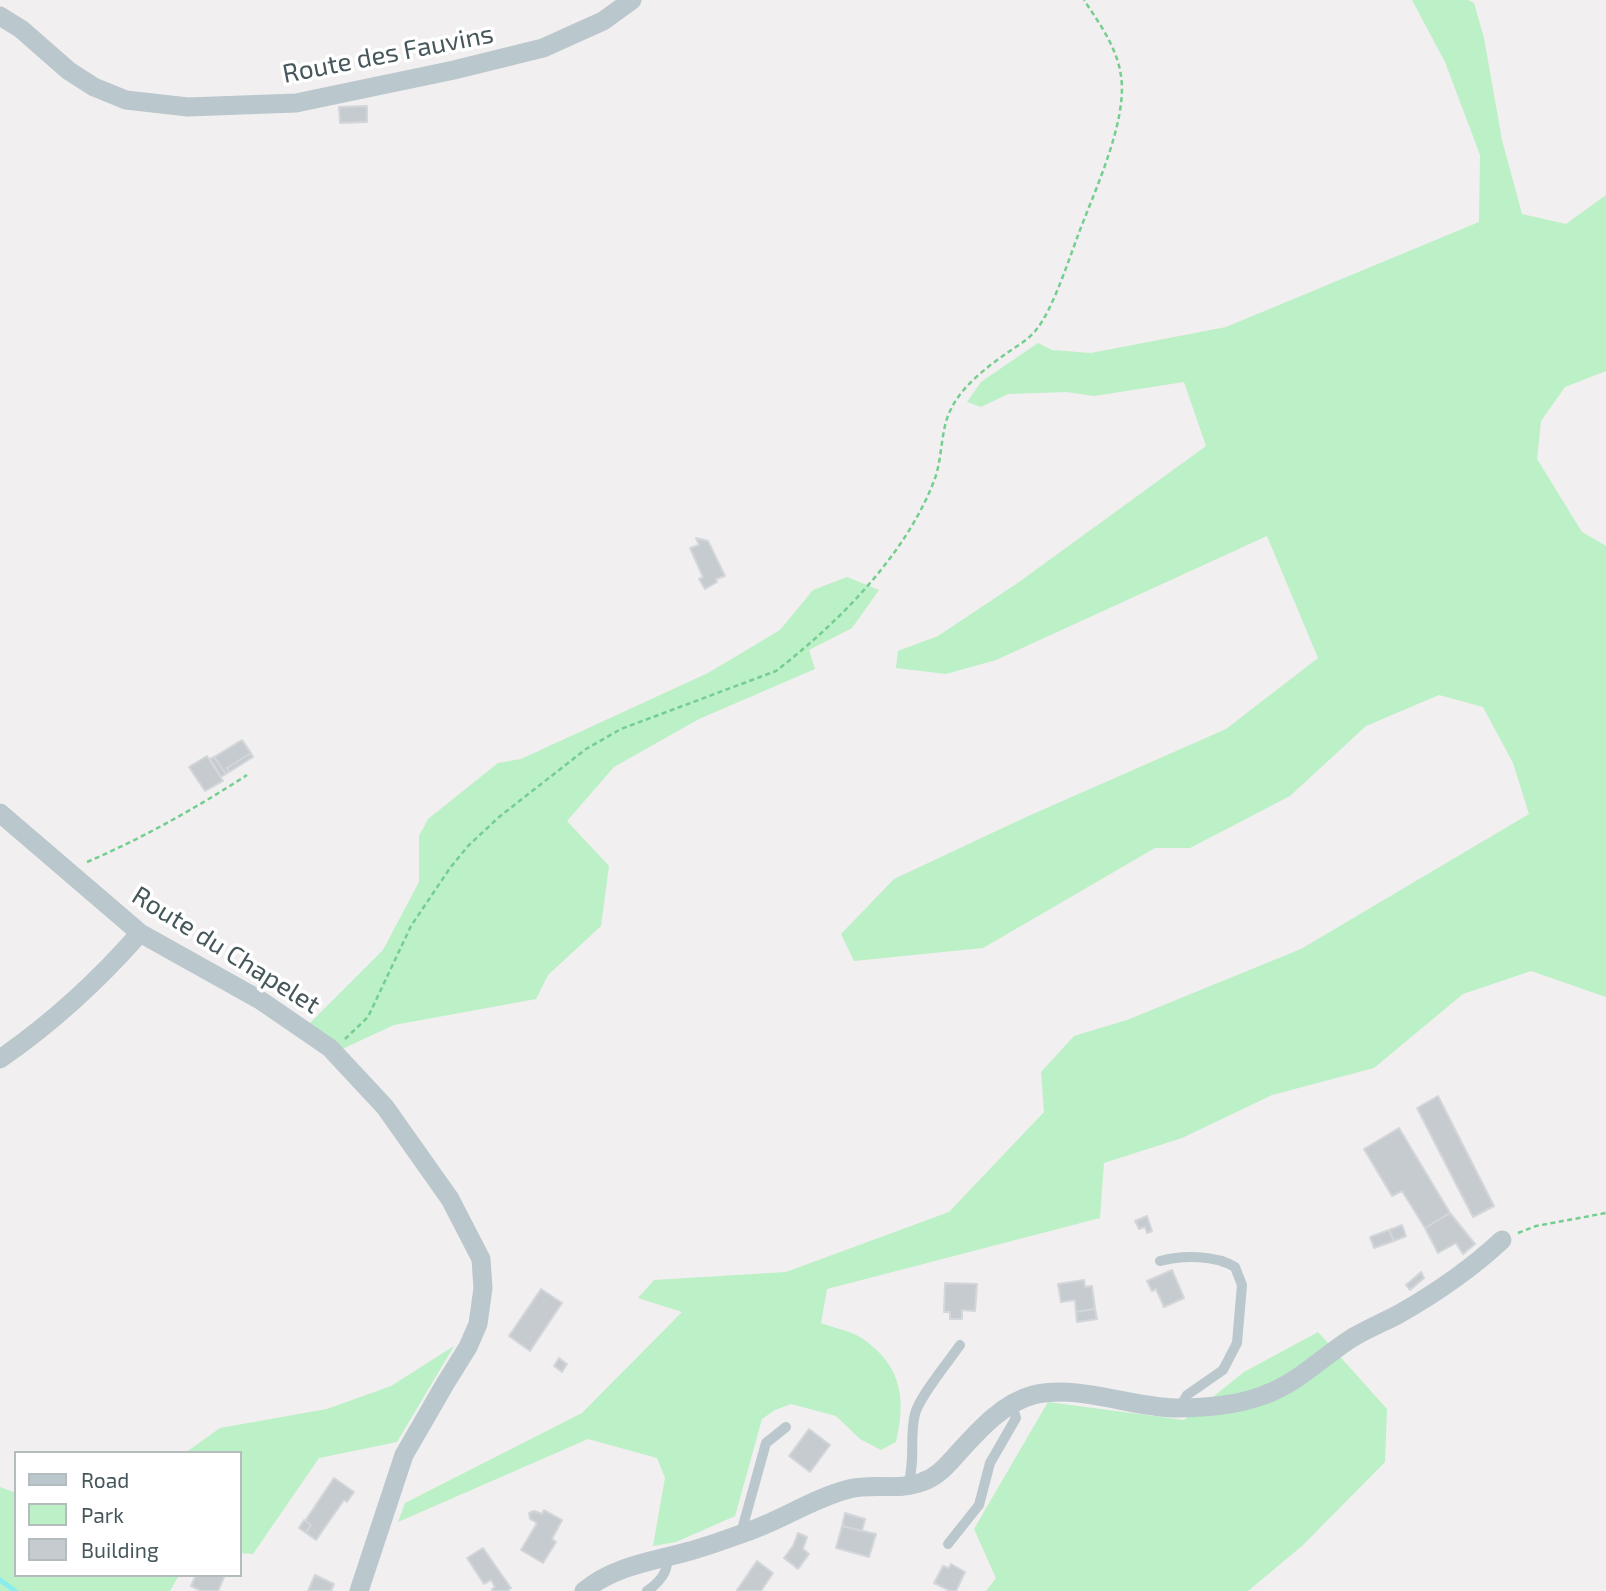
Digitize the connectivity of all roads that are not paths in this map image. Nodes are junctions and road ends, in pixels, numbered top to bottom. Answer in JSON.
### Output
{"nodes":[{"id":1,"x":632,"y":0,"type":"edge"},
{"id":2,"x":0,"y":16,"type":"edge"},
{"id":3,"x":0,"y":813,"type":"edge"},
{"id":4,"x":140,"y":933,"type":"junction"},
{"id":5,"x":0,"y":1059,"type":"edge"},
{"id":6,"x":1502,"y":1240,"type":"road end"},
{"id":7,"x":1160,"y":1261,"type":"dead end"},
{"id":8,"x":960,"y":1345,"type":"dead end"},
{"id":9,"x":1012,"y":1404,"type":"junction"},
{"id":10,"x":1180,"y":1408,"type":"junction"},
{"id":11,"x":786,"y":1427,"type":"dead end"},
{"id":12,"x":908,"y":1485,"type":"junction"},
{"id":13,"x":741,"y":1534,"type":"junction"},
{"id":14,"x":948,"y":1544,"type":"dead end"},
{"id":15,"x":667,"y":1557,"type":"junction"},
{"id":16,"x":359,"y":1591,"type":"edge"},
{"id":17,"x":584,"y":1591,"type":"edge"},
{"id":18,"x":647,"y":1591,"type":"edge"}],
"edges":[{"from":1,"to":2,"type":"street","name":"Route des Fauvins"},
{"from":3,"to":4,"type":"street","name":"Route du Chapelet"},
{"from":4,"to":5,"type":"street"},
{"from":4,"to":16,"type":"street","name":"Route du Chapelet"},
{"from":6,"to":10,"type":"street"},
{"from":7,"to":10,"type":"lane"},
{"from":8,"to":12,"type":"lane"},
{"from":9,"to":10,"type":"street"},
{"from":9,"to":12,"type":"street"},
{"from":9,"to":14,"type":"lane"},
{"from":11,"to":13,"type":"lane"},
{"from":12,"to":13,"type":"street"},
{"from":13,"to":15,"type":"street"},
{"from":15,"to":17,"type":"street"},
{"from":15,"to":18,"type":"lane"}]}
